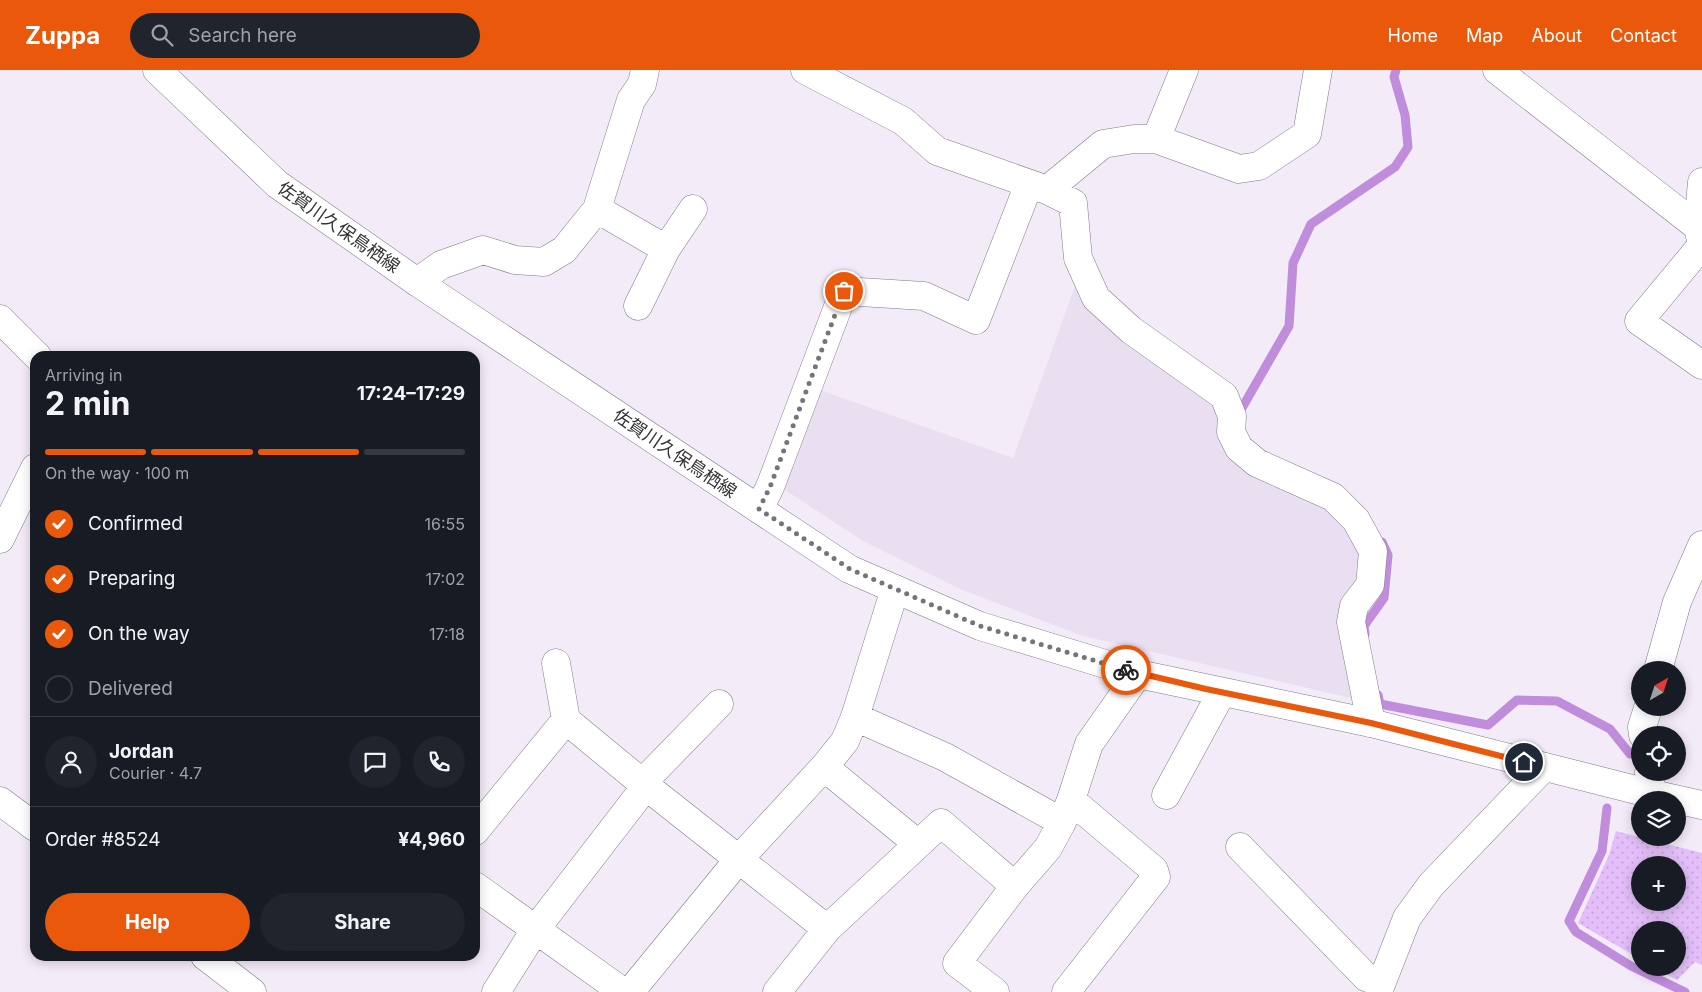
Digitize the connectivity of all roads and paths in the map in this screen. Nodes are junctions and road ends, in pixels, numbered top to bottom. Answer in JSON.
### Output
{"nodes":[{"id":1,"x":157,"y":70,"type":"edge"},
{"id":2,"x":645,"y":70,"type":"edge"},
{"id":3,"x":805,"y":70,"type":"edge"},
{"id":4,"x":1184,"y":70,"type":"edge"},
{"id":5,"x":1318,"y":70,"type":"edge"},
{"id":6,"x":1497,"y":70,"type":"edge"},
{"id":7,"x":1156,"y":139,"type":"junction"},
{"id":8,"x":1702,"y":182,"type":"edge"},
{"id":9,"x":1038,"y":187,"type":"junction"},
{"id":10,"x":597,"y":209,"type":"junction"},
{"id":11,"x":693,"y":209,"type":"dead end"},
{"id":12,"x":1701,"y":239,"type":"edge"},
{"id":13,"x":666,"y":249,"type":"junction"},
{"id":14,"x":417,"y":282,"type":"junction"},
{"id":15,"x":638,"y":306,"type":"dead end"},
{"id":16,"x":0,"y":319,"type":"edge"},
{"id":17,"x":32,"y":351,"type":"edge"},
{"id":18,"x":1702,"y":365,"type":"edge"},
{"id":19,"x":30,"y":478,"type":"edge"},
{"id":20,"x":759,"y":509,"type":"junction"},
{"id":21,"x":0,"y":539,"type":"edge"},
{"id":22,"x":1702,"y":545,"type":"edge"},
{"id":23,"x":895,"y":589,"type":"junction"},
{"id":24,"x":1661,"y":661,"type":"edge"},
{"id":25,"x":556,"y":663,"type":"dead end"},
{"id":26,"x":1138,"y":674,"type":"junction"},
{"id":27,"x":1222,"y":692,"type":"junction"},
{"id":28,"x":719,"y":704,"type":"dead end"},
{"id":29,"x":855,"y":717,"type":"junction"},
{"id":30,"x":566,"y":720,"type":"junction"},
{"id":31,"x":1371,"y":723,"type":"junction"},
{"id":32,"x":824,"y":767,"type":"junction"},
{"id":33,"x":1544,"y":767,"type":"junction"},
{"id":34,"x":1650,"y":783,"type":"edge"},
{"id":35,"x":644,"y":784,"type":"junction"},
{"id":36,"x":1166,"y":795,"type":"dead end"},
{"id":37,"x":0,"y":800,"type":"edge"},
{"id":38,"x":1702,"y":805,"type":"edge"},
{"id":39,"x":1066,"y":811,"type":"junction"},
{"id":40,"x":30,"y":823,"type":"edge"},
{"id":41,"x":480,"y":825,"type":"edge"},
{"id":42,"x":918,"y":844,"type":"junction"},
{"id":43,"x":1240,"y":847,"type":"dead end"},
{"id":44,"x":739,"y":859,"type":"junction"},
{"id":45,"x":1015,"y":886,"type":"junction"},
{"id":46,"x":480,"y":890,"type":"edge"},
{"id":47,"x":827,"y":929,"type":"junction"},
{"id":48,"x":535,"y":930,"type":"junction"},
{"id":49,"x":212,"y":961,"type":"edge"},
{"id":50,"x":1380,"y":988,"type":"edge"},
{"id":51,"x":252,"y":992,"type":"edge"},
{"id":52,"x":496,"y":992,"type":"edge"},
{"id":53,"x":623,"y":992,"type":"edge"},
{"id":54,"x":630,"y":992,"type":"edge"},
{"id":55,"x":777,"y":992,"type":"edge"},
{"id":56,"x":995,"y":992,"type":"edge"},
{"id":57,"x":1066,"y":992,"type":"edge"}],
"edges":[{"from":1,"to":14,"type":"street","name":"佐賀川久保鳥栖線"},
{"from":2,"to":10,"type":"street"},
{"from":3,"to":9,"type":"street"},
{"from":4,"to":7,"type":"street"},
{"from":5,"to":7,"type":"street"},
{"from":6,"to":12,"type":"street"},
{"from":7,"to":9,"type":"street"},
{"from":8,"to":12,"type":"street"},
{"from":9,"to":20,"type":"street"},
{"from":9,"to":31,"type":"street"},
{"from":10,"to":13,"type":"street"},
{"from":10,"to":14,"type":"street"},
{"from":11,"to":13,"type":"street"},
{"from":12,"to":18,"type":"street"},
{"from":13,"to":15,"type":"street"},
{"from":14,"to":20,"type":"street","name":"佐賀川久保鳥栖線"},
{"from":16,"to":17,"type":"street"},
{"from":19,"to":21,"type":"street"},
{"from":20,"to":23,"type":"street","name":"佐賀川久保鳥栖線"},
{"from":22,"to":24,"type":"street"},
{"from":23,"to":26,"type":"street","name":"佐賀川久保鳥栖線"},
{"from":23,"to":29,"type":"street"},
{"from":25,"to":30,"type":"street"},
{"from":26,"to":27,"type":"street","name":"佐賀川久保鳥栖線"},
{"from":26,"to":39,"type":"street"},
{"from":27,"to":31,"type":"street","name":"佐賀川久保鳥栖線"},
{"from":27,"to":36,"type":"street"},
{"from":28,"to":35,"type":"street"},
{"from":29,"to":32,"type":"street"},
{"from":29,"to":39,"type":"street"},
{"from":30,"to":35,"type":"street"},
{"from":30,"to":41,"type":"street"},
{"from":31,"to":33,"type":"street","name":"佐賀川久保鳥栖線"},
{"from":32,"to":42,"type":"street"},
{"from":32,"to":44,"type":"street"},
{"from":33,"to":34,"type":"street","name":"佐賀川久保鳥栖線"},
{"from":33,"to":50,"type":"street"},
{"from":34,"to":38,"type":"street","name":"佐賀川久保鳥栖線"},
{"from":35,"to":44,"type":"street"},
{"from":35,"to":48,"type":"street"},
{"from":37,"to":40,"type":"street"},
{"from":39,"to":45,"type":"street"},
{"from":39,"to":57,"type":"street"},
{"from":42,"to":45,"type":"street"},
{"from":42,"to":47,"type":"street"},
{"from":43,"to":50,"type":"street"},
{"from":44,"to":47,"type":"street"},
{"from":44,"to":54,"type":"street"},
{"from":45,"to":56,"type":"street"},
{"from":46,"to":48,"type":"street"},
{"from":47,"to":55,"type":"street"},
{"from":48,"to":52,"type":"street"},
{"from":48,"to":53,"type":"street"},
{"from":49,"to":51,"type":"street"}]}
